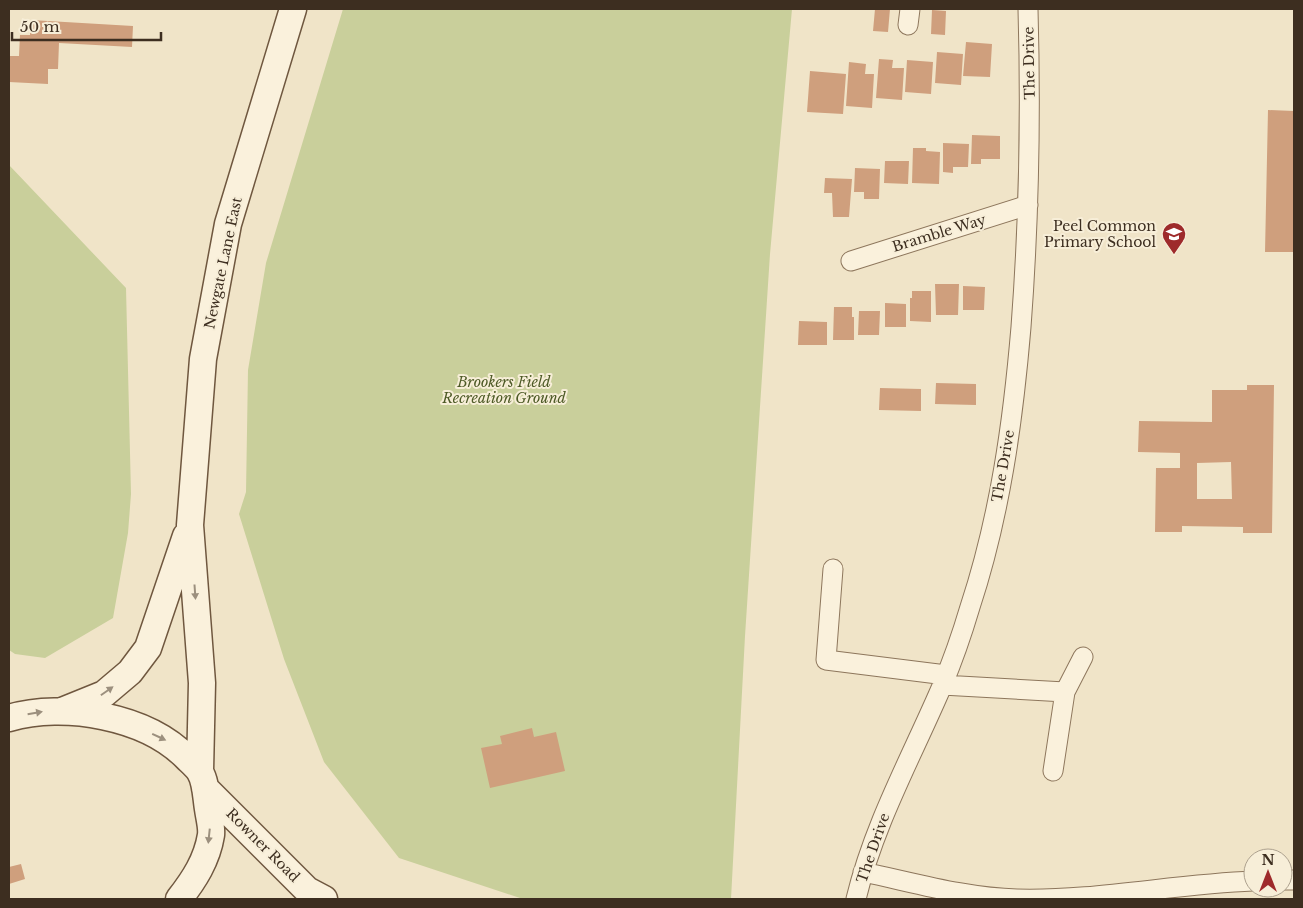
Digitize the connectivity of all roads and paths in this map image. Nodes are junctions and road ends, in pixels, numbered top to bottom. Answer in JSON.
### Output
{"nodes":[{"id":1,"x":293,"y":9,"type":"edge"},
{"id":2,"x":1028,"y":9,"type":"edge"},
{"id":3,"x":1028,"y":206,"type":"junction"},
{"id":4,"x":851,"y":261,"type":"dead end"},
{"id":5,"x":190,"y":526,"type":"junction"},
{"id":6,"x":833,"y":569,"type":"dead end"},
{"id":7,"x":1083,"y":657,"type":"dead end"},
{"id":8,"x":944,"y":680,"type":"junction"},
{"id":9,"x":1065,"y":692,"type":"junction"},
{"id":10,"x":62,"y":710,"type":"junction"},
{"id":11,"x":9,"y":718,"type":"edge"},
{"id":12,"x":1053,"y":771,"type":"dead end"},
{"id":13,"x":202,"y":779,"type":"junction"},
{"id":14,"x":863,"y":872,"type":"junction"},
{"id":15,"x":1243,"y":884,"type":"edge"},
{"id":16,"x":1216,"y":891,"type":"edge"},
{"id":17,"x":966,"y":896,"type":"edge"},
{"id":18,"x":179,"y":899,"type":"edge"},
{"id":19,"x":324,"y":899,"type":"edge"},
{"id":20,"x":856,"y":899,"type":"edge"}],
"edges":[{"from":1,"to":5,"type":"main road","name":"Newgate Lane East"},
{"from":2,"to":3,"type":"street","name":"The Drive"},
{"from":3,"to":4,"type":"street","name":"Bramble Way"},
{"from":3,"to":8,"type":"street","name":"The Drive"},
{"from":10,"to":5,"type":"main road","name":"Newgate Lane East","one_way":true},
{"from":5,"to":13,"type":"main road","name":"Newgate Lane East","one_way":true},
{"from":6,"to":8,"type":"street"},
{"from":7,"to":9,"type":"street"},
{"from":8,"to":9,"type":"street"},
{"from":8,"to":14,"type":"street","name":"The Drive"},
{"from":9,"to":12,"type":"street"},
{"from":11,"to":10,"type":"main road","one_way":true},
{"from":10,"to":13,"type":"main road","name":"Rowner Road","one_way":true},
{"from":13,"to":18,"type":"main road","name":"Newgate Lane East","one_way":true},
{"from":13,"to":19,"type":"main road","name":"Rowner Road"},
{"from":14,"to":17,"type":"street"},
{"from":14,"to":20,"type":"street","name":"The Drive"},
{"from":15,"to":16,"type":"street"},
{"from":16,"to":17,"type":"street"}]}
